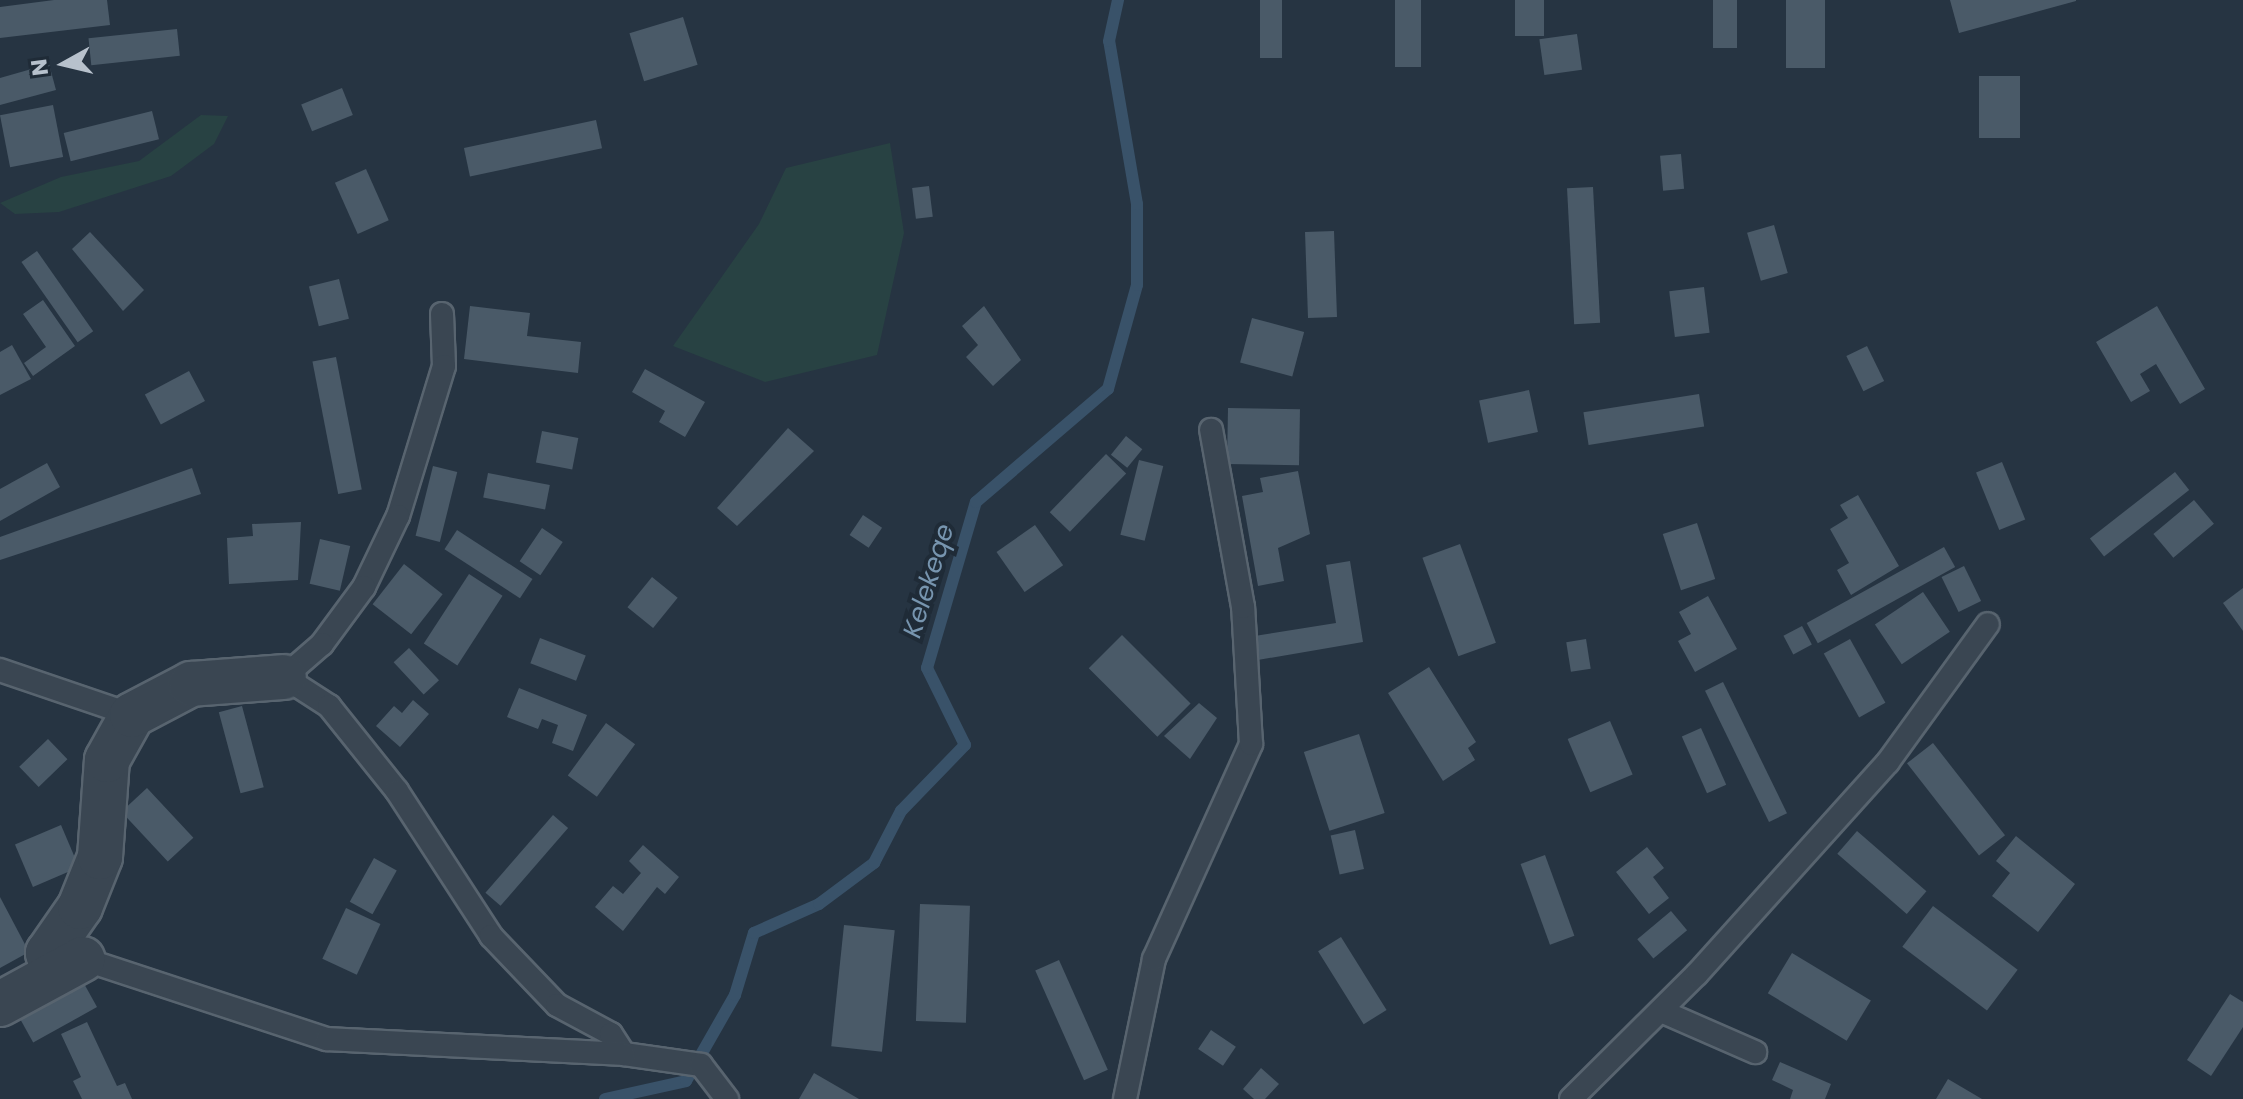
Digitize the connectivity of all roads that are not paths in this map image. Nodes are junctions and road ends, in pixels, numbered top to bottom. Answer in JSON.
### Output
{"nodes":[{"id":1,"x":442,"y":314,"type":"dead end"},
{"id":2,"x":1211,"y":430,"type":"dead end"},
{"id":3,"x":1988,"y":624,"type":"dead end"},
{"id":4,"x":0,"y":670,"type":"edge"},
{"id":5,"x":284,"y":677,"type":"junction"},
{"id":6,"x":132,"y":715,"type":"junction"},
{"id":7,"x":69,"y":966,"type":"junction"},
{"id":8,"x":0,"y":1004,"type":"edge"},
{"id":9,"x":1661,"y":1011,"type":"junction"},
{"id":10,"x":1755,"y":1052,"type":"dead end"},
{"id":11,"x":624,"y":1054,"type":"junction"},
{"id":12,"x":727,"y":1099,"type":"edge"},
{"id":13,"x":1125,"y":1099,"type":"edge"},
{"id":14,"x":1571,"y":1099,"type":"edge"}],
"edges":[{"from":1,"to":5,"type":"lane"},
{"from":2,"to":13,"type":"lane"},
{"from":3,"to":9,"type":"lane"},
{"from":4,"to":6,"type":"lane"},
{"from":5,"to":6,"type":"street"},
{"from":5,"to":11,"type":"lane"},
{"from":6,"to":7,"type":"street"},
{"from":7,"to":8,"type":"street"},
{"from":7,"to":11,"type":"lane"},
{"from":9,"to":10,"type":"lane"},
{"from":9,"to":14,"type":"lane"},
{"from":11,"to":12,"type":"lane"}]}
